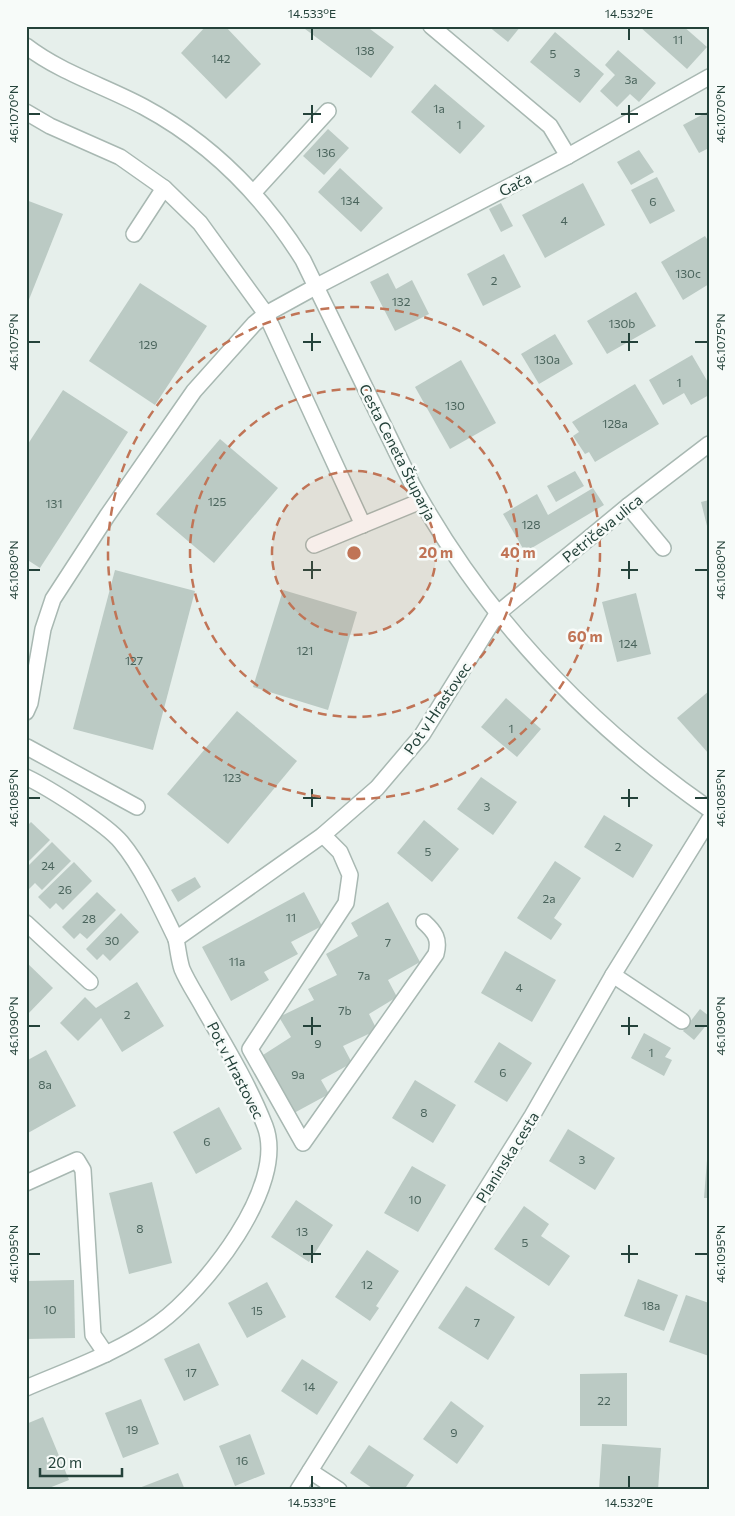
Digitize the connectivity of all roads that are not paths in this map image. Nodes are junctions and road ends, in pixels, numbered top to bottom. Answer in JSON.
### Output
{"nodes":[{"id":1,"x":431,"y":26,"type":"edge"},
{"id":2,"x":26,"y":46,"type":"edge"},
{"id":3,"x":709,"y":77,"type":"edge"},
{"id":4,"x":328,"y":111,"type":"dead end"},
{"id":5,"x":26,"y":112,"type":"edge"},
{"id":6,"x":568,"y":156,"type":"junction"},
{"id":7,"x":164,"y":188,"type":"junction"},
{"id":8,"x":254,"y":192,"type":"junction"},
{"id":9,"x":134,"y":234,"type":"dead end"},
{"id":10,"x":318,"y":286,"type":"junction"},
{"id":11,"x":266,"y":314,"type":"junction"},
{"id":12,"x":709,"y":444,"type":"edge"},
{"id":13,"x":421,"y":501,"type":"junction"},
{"id":14,"x":628,"y":506,"type":"junction"},
{"id":15,"x":364,"y":525,"type":"junction"},
{"id":16,"x":314,"y":545,"type":"dead end"},
{"id":17,"x":663,"y":548,"type":"dead end"},
{"id":18,"x":497,"y":614,"type":"junction"},
{"id":19,"x":26,"y":712,"type":"edge"},
{"id":20,"x":27,"y":748,"type":"edge"},
{"id":21,"x":26,"y":777,"type":"edge"},
{"id":22,"x":137,"y":807,"type":"dead end"},
{"id":23,"x":709,"y":809,"type":"edge"},
{"id":24,"x":709,"y":820,"type":"edge"},
{"id":25,"x":323,"y":834,"type":"junction"},
{"id":26,"x":424,"y":922,"type":"dead end"},
{"id":27,"x":26,"y":923,"type":"edge"},
{"id":28,"x":176,"y":940,"type":"junction"},
{"id":29,"x":613,"y":976,"type":"junction"},
{"id":30,"x":90,"y":982,"type":"dead end"},
{"id":31,"x":682,"y":1021,"type":"dead end"},
{"id":32,"x":26,"y":1183,"type":"edge"},
{"id":33,"x":106,"y":1354,"type":"junction"},
{"id":34,"x":26,"y":1388,"type":"edge"},
{"id":35,"x":310,"y":1471,"type":"junction"},
{"id":36,"x":298,"y":1490,"type":"edge"},
{"id":37,"x":339,"y":1490,"type":"edge"}],
"edges":[{"from":1,"to":6,"type":"street"},
{"from":2,"to":8,"type":"street","name":"Cesta Ceneta Štuparja"},
{"from":3,"to":6,"type":"street","name":"Gača"},
{"from":4,"to":8,"type":"street"},
{"from":5,"to":7,"type":"street"},
{"from":6,"to":10,"type":"street","name":"Gača"},
{"from":7,"to":9,"type":"street"},
{"from":7,"to":11,"type":"street"},
{"from":8,"to":10,"type":"street","name":"Cesta Ceneta Štuparja"},
{"from":10,"to":11,"type":"street","name":"Gača"},
{"from":10,"to":13,"type":"street","name":"Cesta Ceneta Štuparja"},
{"from":11,"to":15,"type":"street"},
{"from":11,"to":19,"type":"street","name":"Gača"},
{"from":12,"to":14,"type":"street","name":"Petričeva ulica"},
{"from":13,"to":15,"type":"street"},
{"from":13,"to":18,"type":"street","name":"Cesta Ceneta Štuparja"},
{"from":14,"to":17,"type":"street"},
{"from":14,"to":18,"type":"street","name":"Petričeva ulica"},
{"from":15,"to":16,"type":"street"},
{"from":18,"to":23,"type":"street","name":"Cesta Ceneta Štuparja"},
{"from":18,"to":25,"type":"street","name":"Pot v Hrastovec"},
{"from":20,"to":22,"type":"street"},
{"from":21,"to":28,"type":"street","name":"Pot v Hrastovec"},
{"from":24,"to":29,"type":"street","name":"Planinska cesta"},
{"from":25,"to":26,"type":"street"},
{"from":25,"to":28,"type":"street","name":"Pot v Hrastovec"},
{"from":27,"to":30,"type":"street"},
{"from":28,"to":33,"type":"street","name":"Pot v Hrastovec"},
{"from":29,"to":31,"type":"street"},
{"from":29,"to":35,"type":"street","name":"Planinska cesta"},
{"from":32,"to":33,"type":"street"},
{"from":33,"to":34,"type":"street","name":"Pot v Hrastovec"},
{"from":35,"to":36,"type":"street","name":"Planinska cesta"},
{"from":35,"to":37,"type":"street"}]}
